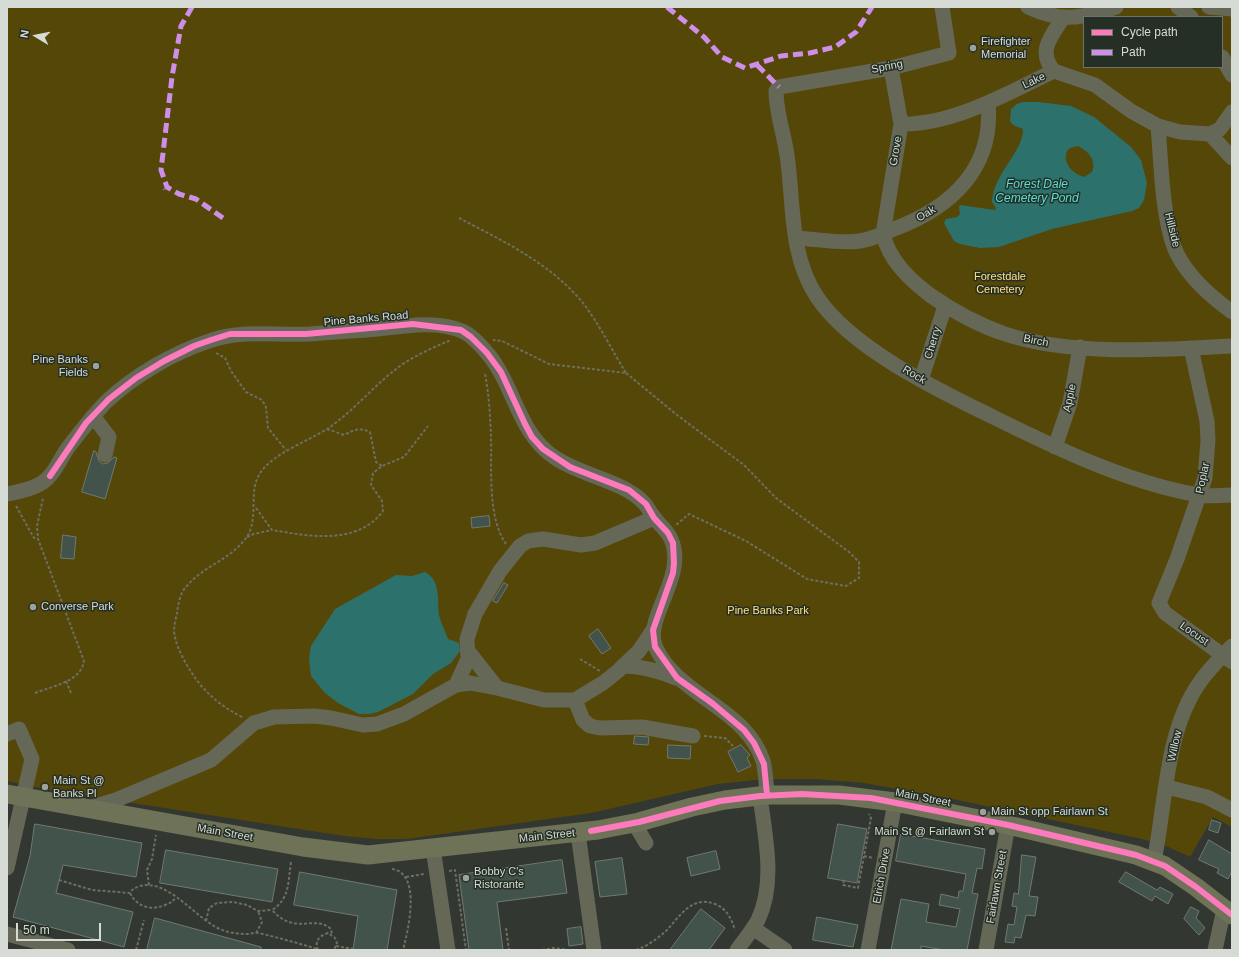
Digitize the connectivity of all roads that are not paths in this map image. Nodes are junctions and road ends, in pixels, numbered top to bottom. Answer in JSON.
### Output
{"nodes":[{"id":1,"x":942,"y":7,"type":"edge"},
{"id":2,"x":1028,"y":7,"type":"edge"},
{"id":3,"x":1116,"y":7,"type":"edge"},
{"id":4,"x":1178,"y":7,"type":"edge"},
{"id":5,"x":1209,"y":7,"type":"edge"},
{"id":6,"x":1232,"y":9,"type":"edge"},
{"id":7,"x":1190,"y":16,"type":"edge"},
{"id":8,"x":1063,"y":18,"type":"junction"},
{"id":9,"x":1223,"y":59,"type":"edge"},
{"id":10,"x":891,"y":68,"type":"junction"},
{"id":11,"x":1054,"y":71,"type":"junction"},
{"id":12,"x":1232,"y":75,"type":"edge"},
{"id":13,"x":779,"y":87,"type":"joint"},
{"id":14,"x":988,"y":103,"type":"junction"},
{"id":15,"x":1232,"y":112,"type":"edge"},
{"id":16,"x":901,"y":124,"type":"junction"},
{"id":17,"x":1158,"y":126,"type":"junction"},
{"id":18,"x":1210,"y":134,"type":"junction"},
{"id":19,"x":1232,"y":158,"type":"edge"},
{"id":20,"x":883,"y":234,"type":"junction"},
{"id":21,"x":796,"y":238,"type":"junction"},
{"id":22,"x":945,"y":306,"type":"junction"},
{"id":23,"x":1232,"y":312,"type":"edge"},
{"id":24,"x":1232,"y":346,"type":"edge"},
{"id":25,"x":1080,"y":347,"type":"junction"},
{"id":26,"x":1191,"y":348,"type":"junction"},
{"id":27,"x":922,"y":380,"type":"junction"},
{"id":28,"x":93,"y":416,"type":"junction"},
{"id":29,"x":1055,"y":447,"type":"junction"},
{"id":30,"x":105,"y":455,"type":"dead end"},
{"id":31,"x":10,"y":493,"type":"edge"},
{"id":32,"x":1200,"y":495,"type":"junction"},
{"id":33,"x":1232,"y":495,"type":"edge"},
{"id":34,"x":654,"y":518,"type":"junction"},
{"id":35,"x":1159,"y":603,"type":"joint"},
{"id":36,"x":653,"y":630,"type":"junction"},
{"id":37,"x":468,"y":651,"type":"junction"},
{"id":38,"x":1229,"y":654,"type":"edge"},
{"id":39,"x":624,"y":666,"type":"junction"},
{"id":40,"x":677,"y":678,"type":"junction"},
{"id":41,"x":456,"y":685,"type":"junction"},
{"id":42,"x":497,"y":688,"type":"junction"},
{"id":43,"x":575,"y":700,"type":"junction"},
{"id":44,"x":7,"y":734,"type":"edge"},
{"id":45,"x":693,"y":736,"type":"road end"},
{"id":46,"x":1167,"y":786,"type":"junction"},
{"id":47,"x":16,"y":795,"type":"edge"},
{"id":48,"x":763,"y":796,"type":"junction"},
{"id":49,"x":895,"y":802,"type":"junction"},
{"id":50,"x":89,"y":808,"type":"junction"},
{"id":51,"x":1232,"y":810,"type":"edge"},
{"id":52,"x":634,"y":823,"type":"junction"},
{"id":53,"x":1008,"y":825,"type":"junction"},
{"id":54,"x":578,"y":833,"type":"junction"},
{"id":55,"x":646,"y":844,"type":"dead end"},
{"id":56,"x":433,"y":848,"type":"junction"},
{"id":57,"x":1154,"y":861,"type":"junction"},
{"id":58,"x":7,"y":868,"type":"edge"},
{"id":59,"x":1228,"y":912,"type":"edge"},
{"id":60,"x":7,"y":934,"type":"edge"},
{"id":61,"x":745,"y":939,"type":"edge"},
{"id":62,"x":782,"y":947,"type":"edge"},
{"id":63,"x":68,"y":950,"type":"edge"},
{"id":64,"x":448,"y":950,"type":"edge"},
{"id":65,"x":594,"y":950,"type":"edge"},
{"id":66,"x":868,"y":950,"type":"edge"},
{"id":67,"x":986,"y":950,"type":"edge"},
{"id":68,"x":1215,"y":950,"type":"edge"}],
"edges":[{"from":1,"to":10,"type":"street","name":"Spring"},
{"from":2,"to":8,"type":"street"},
{"from":3,"to":8,"type":"street"},
{"from":4,"to":7,"type":"street"},
{"from":5,"to":6,"type":"street"},
{"from":8,"to":11,"type":"street"},
{"from":9,"to":12,"type":"street"},
{"from":10,"to":13,"type":"street","name":"Spring"},
{"from":10,"to":16,"type":"street","name":"Grove"},
{"from":11,"to":14,"type":"street","name":"Lake"},
{"from":11,"to":17,"type":"street","name":"Lake"},
{"from":13,"to":21,"type":"street","name":"Rock"},
{"from":14,"to":16,"type":"street","name":"Lake"},
{"from":14,"to":20,"type":"street","name":"Oak"},
{"from":15,"to":18,"type":"street"},
{"from":16,"to":20,"type":"street","name":"Grove"},
{"from":17,"to":18,"type":"street","name":"Lake"},
{"from":17,"to":23,"type":"street","name":"Hillside"},
{"from":18,"to":19,"type":"street"},
{"from":20,"to":21,"type":"street","name":"Oak"},
{"from":20,"to":22,"type":"street","name":"Birch"},
{"from":21,"to":27,"type":"street","name":"Rock"},
{"from":22,"to":25,"type":"street","name":"Birch"},
{"from":22,"to":27,"type":"street","name":"Cherry"},
{"from":24,"to":26,"type":"street","name":"Birch"},
{"from":25,"to":26,"type":"street","name":"Birch"},
{"from":25,"to":29,"type":"street","name":"Apple"},
{"from":26,"to":32,"type":"street","name":"Poplar"},
{"from":27,"to":29,"type":"street","name":"Rock"},
{"from":28,"to":30,"type":"street"},
{"from":28,"to":31,"type":"street","name":"Pine Banks Road"},
{"from":28,"to":34,"type":"street","name":"Pine Banks Road"},
{"from":29,"to":32,"type":"street","name":"Rock"},
{"from":32,"to":33,"type":"street","name":"Rock"},
{"from":32,"to":35,"type":"street","name":"Poplar"},
{"from":34,"to":36,"type":"street","name":"Pine Banks Road"},
{"from":34,"to":37,"type":"street"},
{"from":35,"to":38,"type":"street","name":"Locust"},
{"from":36,"to":39,"type":"street","name":"Pine Banks Road"},
{"from":36,"to":40,"type":"street"},
{"from":37,"to":41,"type":"street"},
{"from":37,"to":42,"type":"street"},
{"from":38,"to":46,"type":"street","name":"Willow"},
{"from":39,"to":40,"type":"street"},
{"from":39,"to":43,"type":"street","name":"Pine Banks Road"},
{"from":40,"to":48,"type":"street"},
{"from":41,"to":42,"type":"street"},
{"from":41,"to":50,"type":"street"},
{"from":42,"to":43,"type":"street"},
{"from":43,"to":45,"type":"street"},
{"from":44,"to":47,"type":"street"},
{"from":46,"to":51,"type":"street"},
{"from":46,"to":57,"type":"street","name":"Willow"},
{"from":47,"to":50,"type":"main road","name":"Main Street"},
{"from":47,"to":58,"type":"street"},
{"from":48,"to":49,"type":"main road","name":"Main Street"},
{"from":48,"to":52,"type":"main road","name":"Main Street"},
{"from":48,"to":61,"type":"street"},
{"from":49,"to":53,"type":"main road","name":"Main Street"},
{"from":49,"to":66,"type":"street","name":"Elrich Drive"},
{"from":50,"to":56,"type":"main road","name":"Main Street"},
{"from":52,"to":54,"type":"main road","name":"Main Street"},
{"from":52,"to":55,"type":"street"},
{"from":53,"to":57,"type":"main road","name":"Main Street"},
{"from":53,"to":67,"type":"street","name":"Fairlawn Street"},
{"from":54,"to":56,"type":"main road","name":"Main Street"},
{"from":54,"to":65,"type":"street"},
{"from":56,"to":64,"type":"street"},
{"from":57,"to":59,"type":"main road","name":"Main Street"},
{"from":59,"to":68,"type":"street"},
{"from":60,"to":63,"type":"street"},
{"from":61,"to":62,"type":"street"}]}
